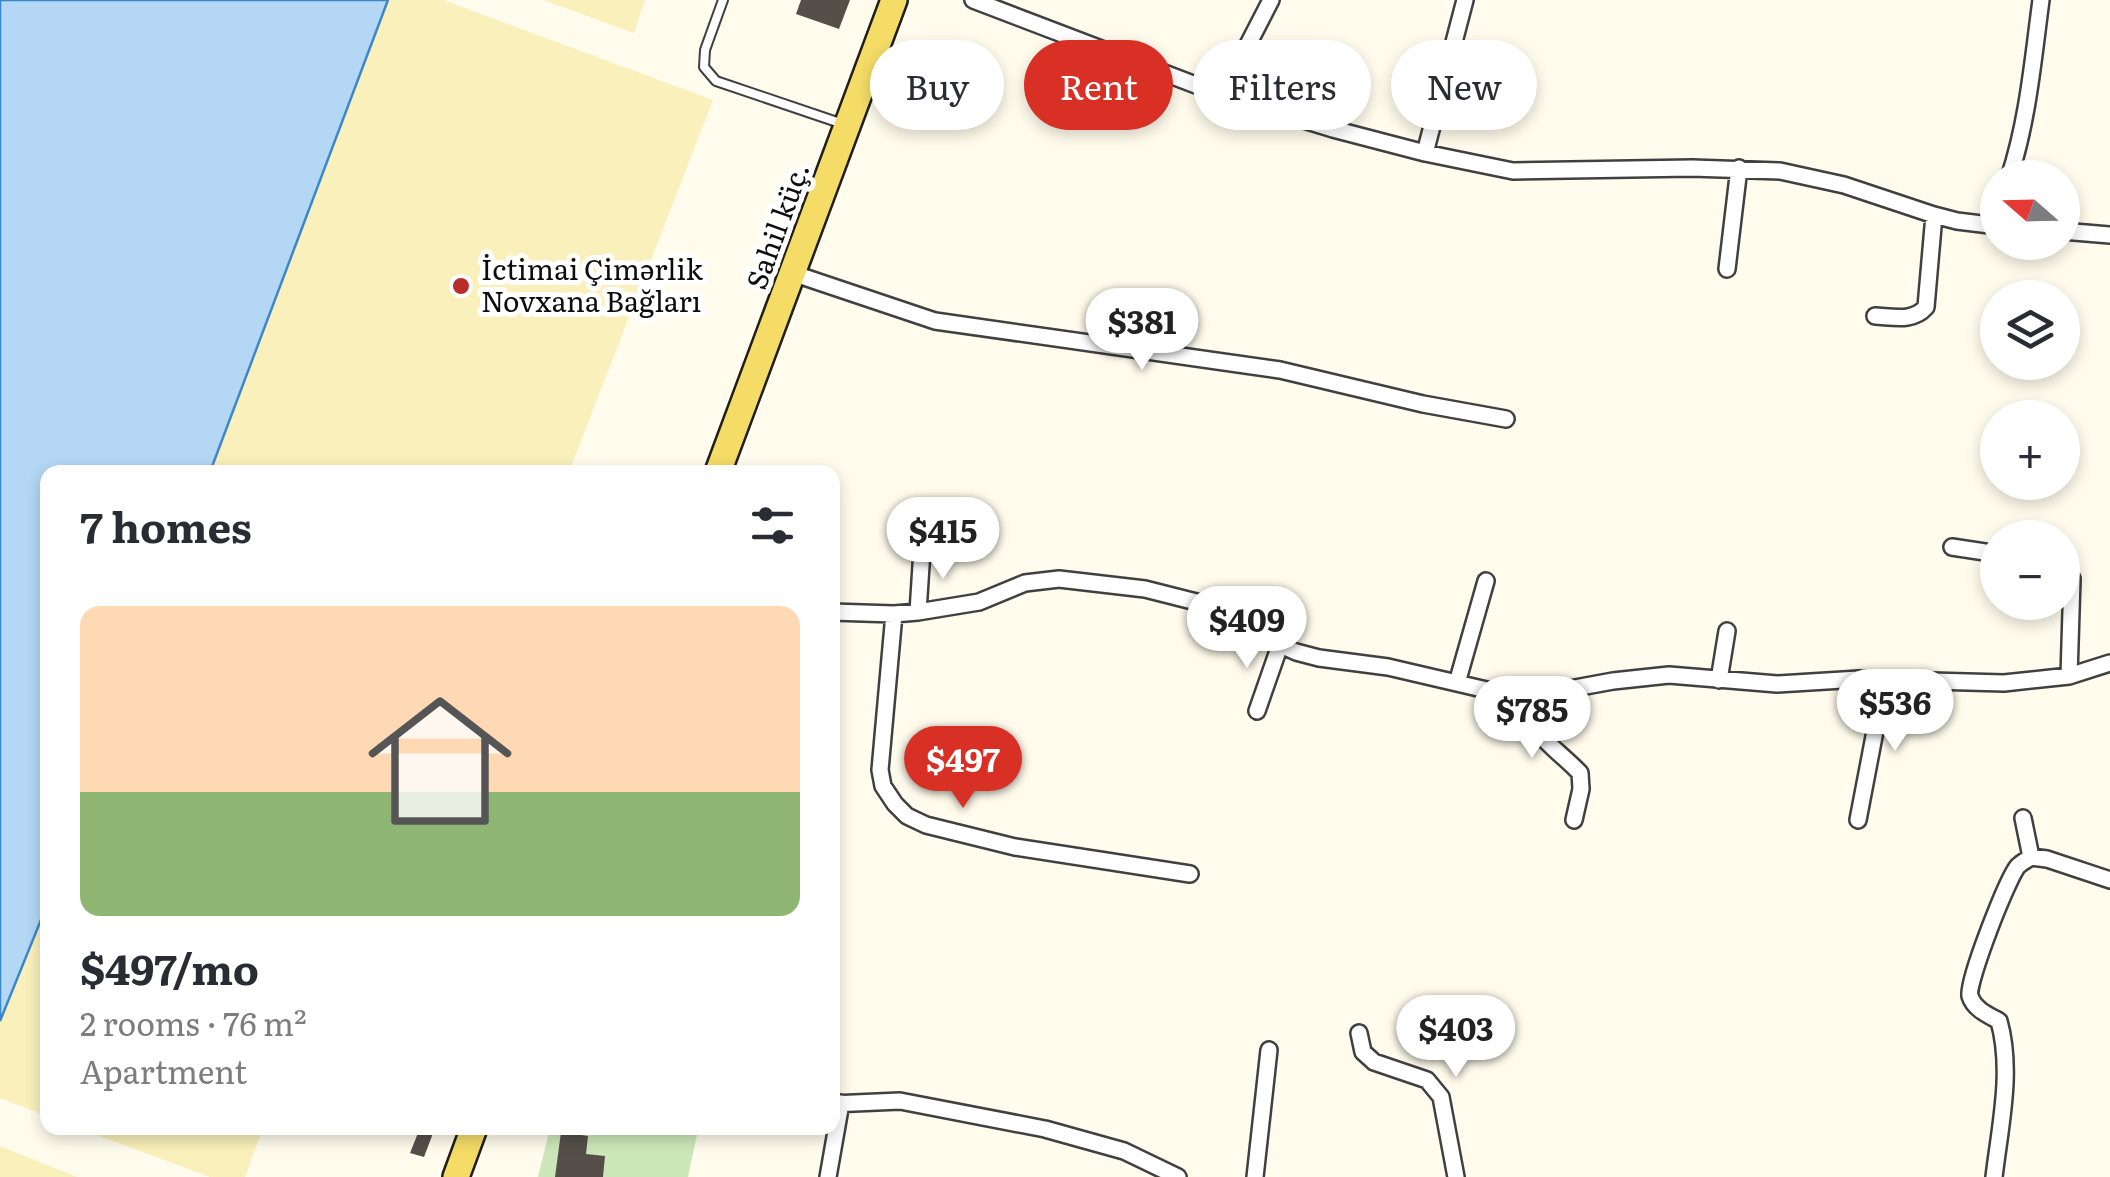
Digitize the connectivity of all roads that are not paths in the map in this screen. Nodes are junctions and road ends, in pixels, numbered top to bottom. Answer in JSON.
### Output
{"nodes":[{"id":1,"x":724,"y":0,"type":"edge"},
{"id":2,"x":894,"y":0,"type":"edge"},
{"id":3,"x":973,"y":0,"type":"edge"},
{"id":4,"x":1271,"y":0,"type":"edge"},
{"id":5,"x":1465,"y":0,"type":"edge"},
{"id":6,"x":2041,"y":0,"type":"edge"},
{"id":7,"x":1250,"y":40,"type":"edge"},
{"id":8,"x":1193,"y":84,"type":"edge"},
{"id":9,"x":847,"y":125,"type":"junction"},
{"id":10,"x":1336,"y":130,"type":"edge"},
{"id":11,"x":1424,"y":153,"type":"junction"},
{"id":12,"x":2015,"y":160,"type":"edge"},
{"id":13,"x":1739,"y":168,"type":"junction"},
{"id":14,"x":1934,"y":216,"type":"junction"},
{"id":15,"x":1980,"y":224,"type":"edge"},
{"id":16,"x":2080,"y":233,"type":"edge"},
{"id":17,"x":2110,"y":236,"type":"edge"},
{"id":18,"x":1728,"y":269,"type":"dead end"},
{"id":19,"x":792,"y":273,"type":"junction"},
{"id":20,"x":1876,"y":316,"type":"dead end"},
{"id":21,"x":1506,"y":420,"type":"dead end"},
{"id":22,"x":721,"y":465,"type":"edge"},
{"id":23,"x":1952,"y":547,"type":"dead end"},
{"id":24,"x":922,"y":550,"type":"dead end"},
{"id":25,"x":1980,"y":551,"type":"edge"},
{"id":26,"x":1486,"y":581,"type":"dead end"},
{"id":27,"x":840,"y":612,"type":"edge"},
{"id":28,"x":918,"y":612,"type":"junction"},
{"id":29,"x":894,"y":614,"type":"junction"},
{"id":30,"x":2071,"y":620,"type":"edge"},
{"id":31,"x":1727,"y":631,"type":"dead end"},
{"id":32,"x":1280,"y":645,"type":"junction"},
{"id":33,"x":2110,"y":662,"type":"edge"},
{"id":34,"x":2069,"y":676,"type":"junction"},
{"id":35,"x":1884,"y":679,"type":"junction"},
{"id":36,"x":1720,"y":680,"type":"junction"},
{"id":37,"x":1457,"y":683,"type":"junction"},
{"id":38,"x":1521,"y":698,"type":"junction"},
{"id":39,"x":1257,"y":712,"type":"dead end"},
{"id":40,"x":2023,"y":818,"type":"dead end"},
{"id":41,"x":1574,"y":820,"type":"dead end"},
{"id":42,"x":1858,"y":820,"type":"dead end"},
{"id":43,"x":2031,"y":856,"type":"junction"},
{"id":44,"x":1190,"y":874,"type":"dead end"},
{"id":45,"x":2110,"y":880,"type":"edge"},
{"id":46,"x":1359,"y":1032,"type":"dead end"},
{"id":47,"x":1270,"y":1050,"type":"dead end"},
{"id":48,"x":840,"y":1104,"type":"edge"},
{"id":49,"x":471,"y":1135,"type":"edge"},
{"id":50,"x":833,"y":1135,"type":"edge"},
{"id":51,"x":456,"y":1177,"type":"edge"},
{"id":52,"x":828,"y":1177,"type":"edge"},
{"id":53,"x":1178,"y":1177,"type":"edge"},
{"id":54,"x":1255,"y":1177,"type":"edge"},
{"id":55,"x":1456,"y":1177,"type":"edge"},
{"id":56,"x":1994,"y":1177,"type":"edge"}],
"edges":[{"from":1,"to":9,"type":"lane"},
{"from":2,"to":9,"type":"main road","name":"Sahil küç."},
{"from":3,"to":8,"type":"street"},
{"from":4,"to":7,"type":"street"},
{"from":5,"to":11,"type":"street"},
{"from":6,"to":12,"type":"street"},
{"from":9,"to":19,"type":"main road","name":"Sahil küç."},
{"from":10,"to":11,"type":"street"},
{"from":11,"to":13,"type":"street"},
{"from":13,"to":14,"type":"street"},
{"from":13,"to":18,"type":"street"},
{"from":14,"to":15,"type":"street"},
{"from":14,"to":20,"type":"street"},
{"from":16,"to":17,"type":"street"},
{"from":19,"to":21,"type":"street"},
{"from":19,"to":22,"type":"main road","name":"Sahil küç."},
{"from":23,"to":25,"type":"street"},
{"from":24,"to":28,"type":"street"},
{"from":26,"to":37,"type":"street"},
{"from":27,"to":29,"type":"street"},
{"from":28,"to":29,"type":"street"},
{"from":28,"to":32,"type":"street"},
{"from":29,"to":44,"type":"street"},
{"from":30,"to":34,"type":"street"},
{"from":31,"to":36,"type":"street"},
{"from":32,"to":37,"type":"street"},
{"from":32,"to":39,"type":"street"},
{"from":33,"to":34,"type":"street"},
{"from":34,"to":35,"type":"street"},
{"from":35,"to":36,"type":"street"},
{"from":35,"to":42,"type":"street"},
{"from":36,"to":38,"type":"street"},
{"from":37,"to":38,"type":"street"},
{"from":38,"to":41,"type":"street"},
{"from":40,"to":43,"type":"street"},
{"from":43,"to":45,"type":"street"},
{"from":43,"to":56,"type":"street"},
{"from":46,"to":55,"type":"street"},
{"from":47,"to":54,"type":"street"},
{"from":48,"to":53,"type":"street"},
{"from":49,"to":51,"type":"main road"},
{"from":50,"to":52,"type":"street"}]}
